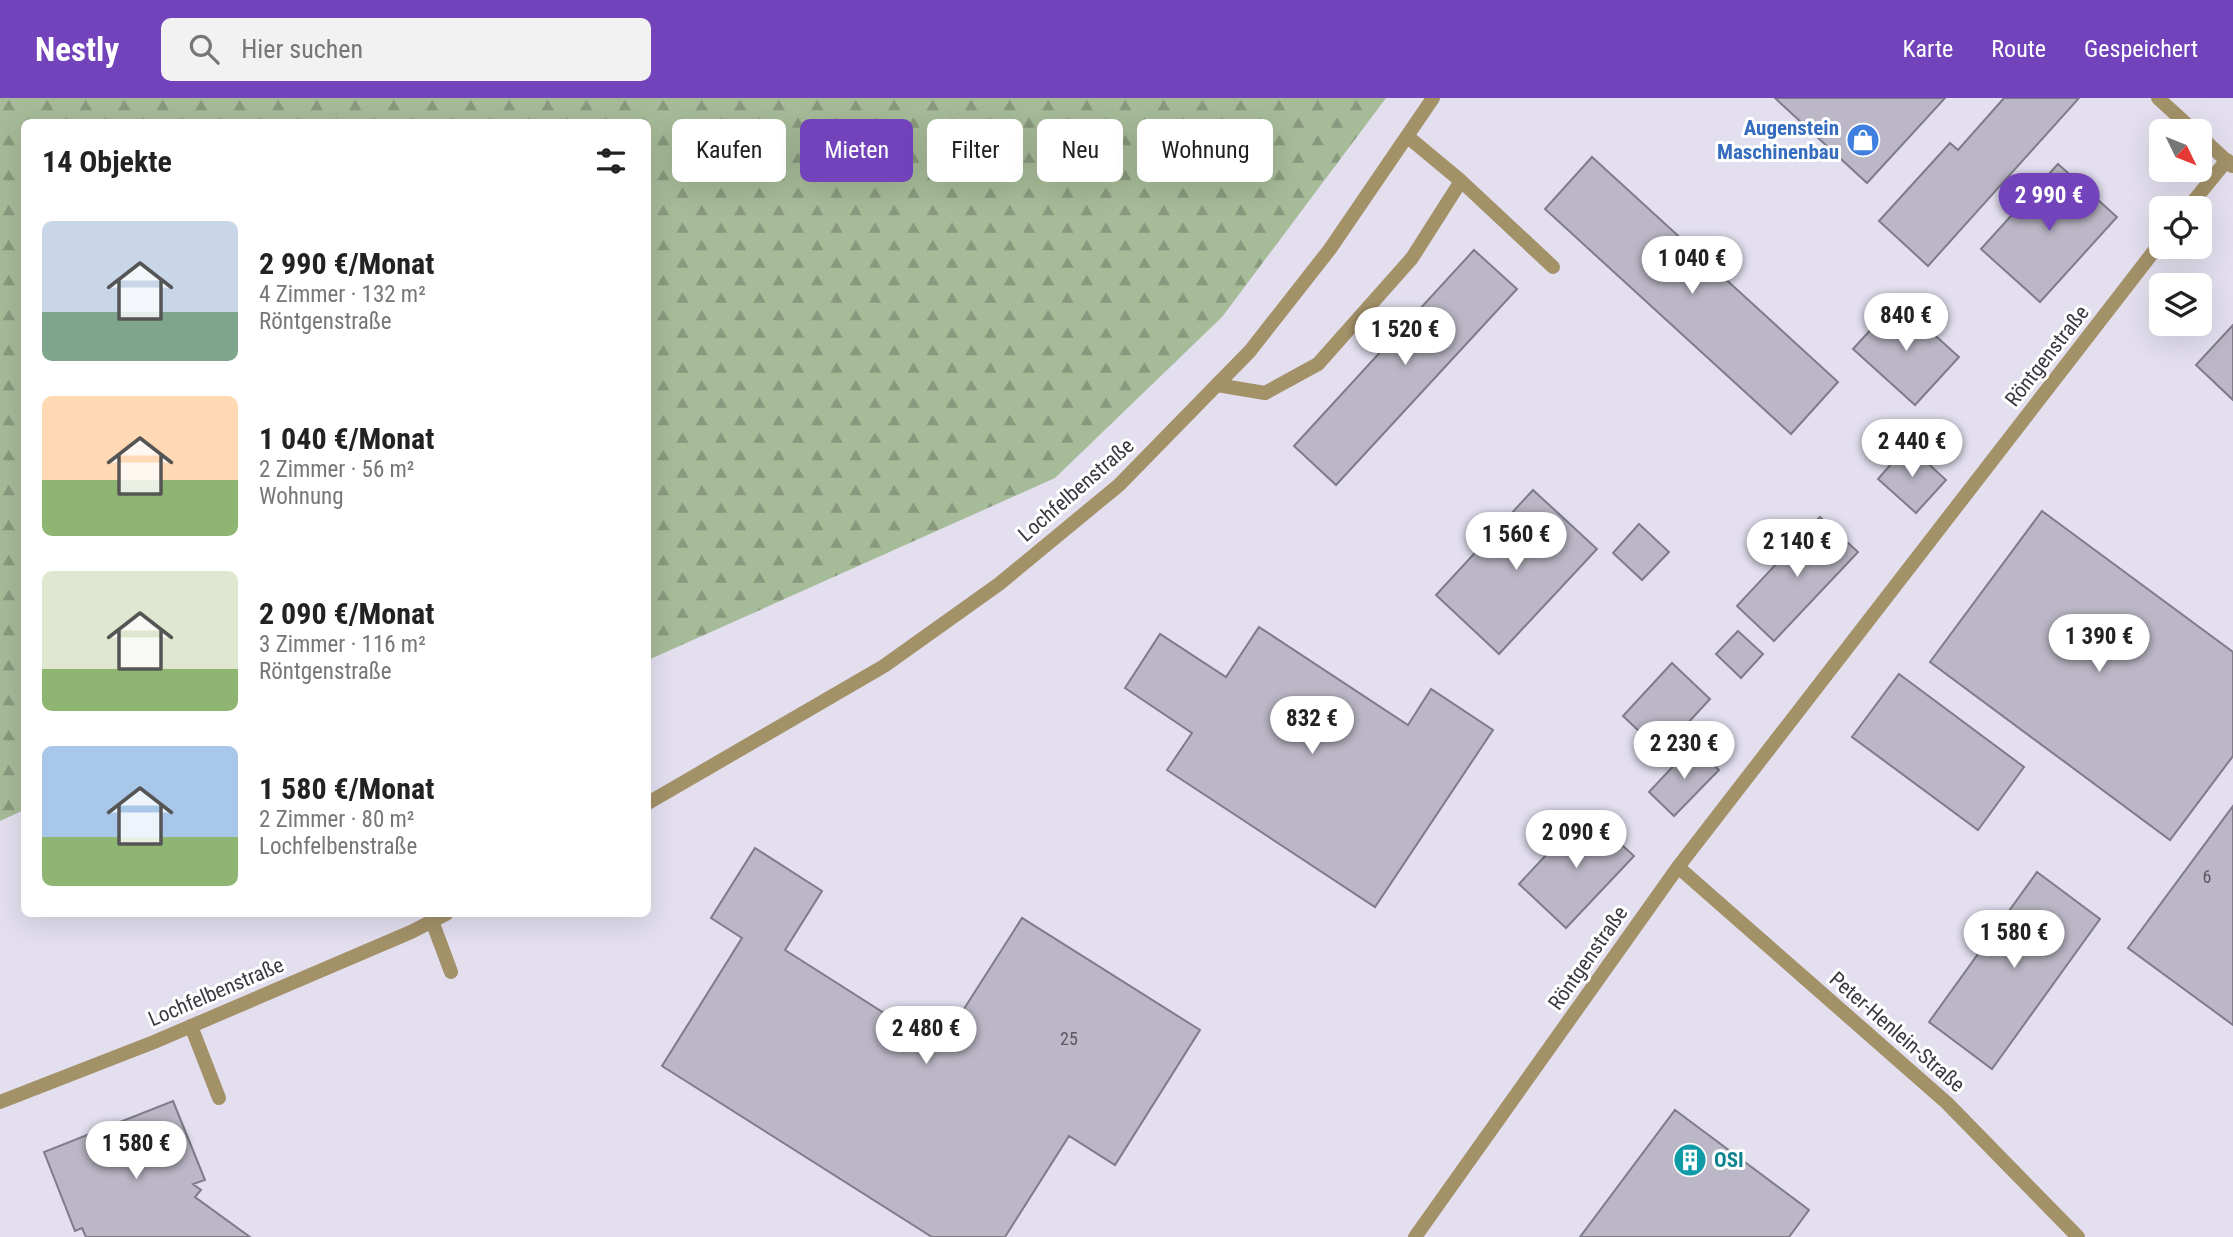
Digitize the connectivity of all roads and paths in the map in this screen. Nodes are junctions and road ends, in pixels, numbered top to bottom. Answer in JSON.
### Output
{"nodes":[{"id":1,"x":1433,"y":98,"type":"edge"},
{"id":2,"x":2158,"y":98,"type":"edge"},
{"id":3,"x":2181,"y":119,"type":"edge"},
{"id":4,"x":1408,"y":137,"type":"junction"},
{"id":5,"x":2212,"y":147,"type":"edge"},
{"id":6,"x":2230,"y":163,"type":"edge"},
{"id":7,"x":1461,"y":181,"type":"junction"},
{"id":8,"x":2199,"y":196,"type":"edge"},
{"id":9,"x":2149,"y":258,"type":"edge"},
{"id":10,"x":1553,"y":267,"type":"dead end"},
{"id":11,"x":1217,"y":385,"type":"junction"},
{"id":12,"x":651,"y":801,"type":"edge"},
{"id":13,"x":1678,"y":867,"type":"junction"},
{"id":14,"x":440,"y":917,"type":"edge"},
{"id":15,"x":432,"y":921,"type":"junction"},
{"id":16,"x":451,"y":972,"type":"dead end"},
{"id":17,"x":191,"y":1026,"type":"junction"},
{"id":18,"x":219,"y":1098,"type":"dead end"},
{"id":19,"x":0,"y":1102,"type":"edge"},
{"id":20,"x":1415,"y":1237,"type":"edge"},
{"id":21,"x":2078,"y":1237,"type":"edge"}],
"edges":[{"from":1,"to":4,"type":"street","name":"Lochfelbenstraße"},
{"from":2,"to":3,"type":"street"},
{"from":4,"to":7,"type":"street"},
{"from":4,"to":11,"type":"street","name":"Lochfelbenstraße"},
{"from":5,"to":6,"type":"street"},
{"from":6,"to":8,"type":"street"},
{"from":7,"to":10,"type":"street"},
{"from":7,"to":11,"type":"street"},
{"from":9,"to":13,"type":"street","name":"Röntgenstraße"},
{"from":11,"to":12,"type":"street","name":"Lochfelbenstraße"},
{"from":13,"to":20,"type":"street","name":"Röntgenstraße"},
{"from":13,"to":21,"type":"street","name":"Peter-Henlein-Straße"},
{"from":14,"to":15,"type":"street","name":"Lochfelbenstraße"},
{"from":15,"to":16,"type":"street"},
{"from":15,"to":17,"type":"street","name":"Lochfelbenstraße"},
{"from":17,"to":18,"type":"street"},
{"from":17,"to":19,"type":"street","name":"Lochfelbenstraße"}]}
